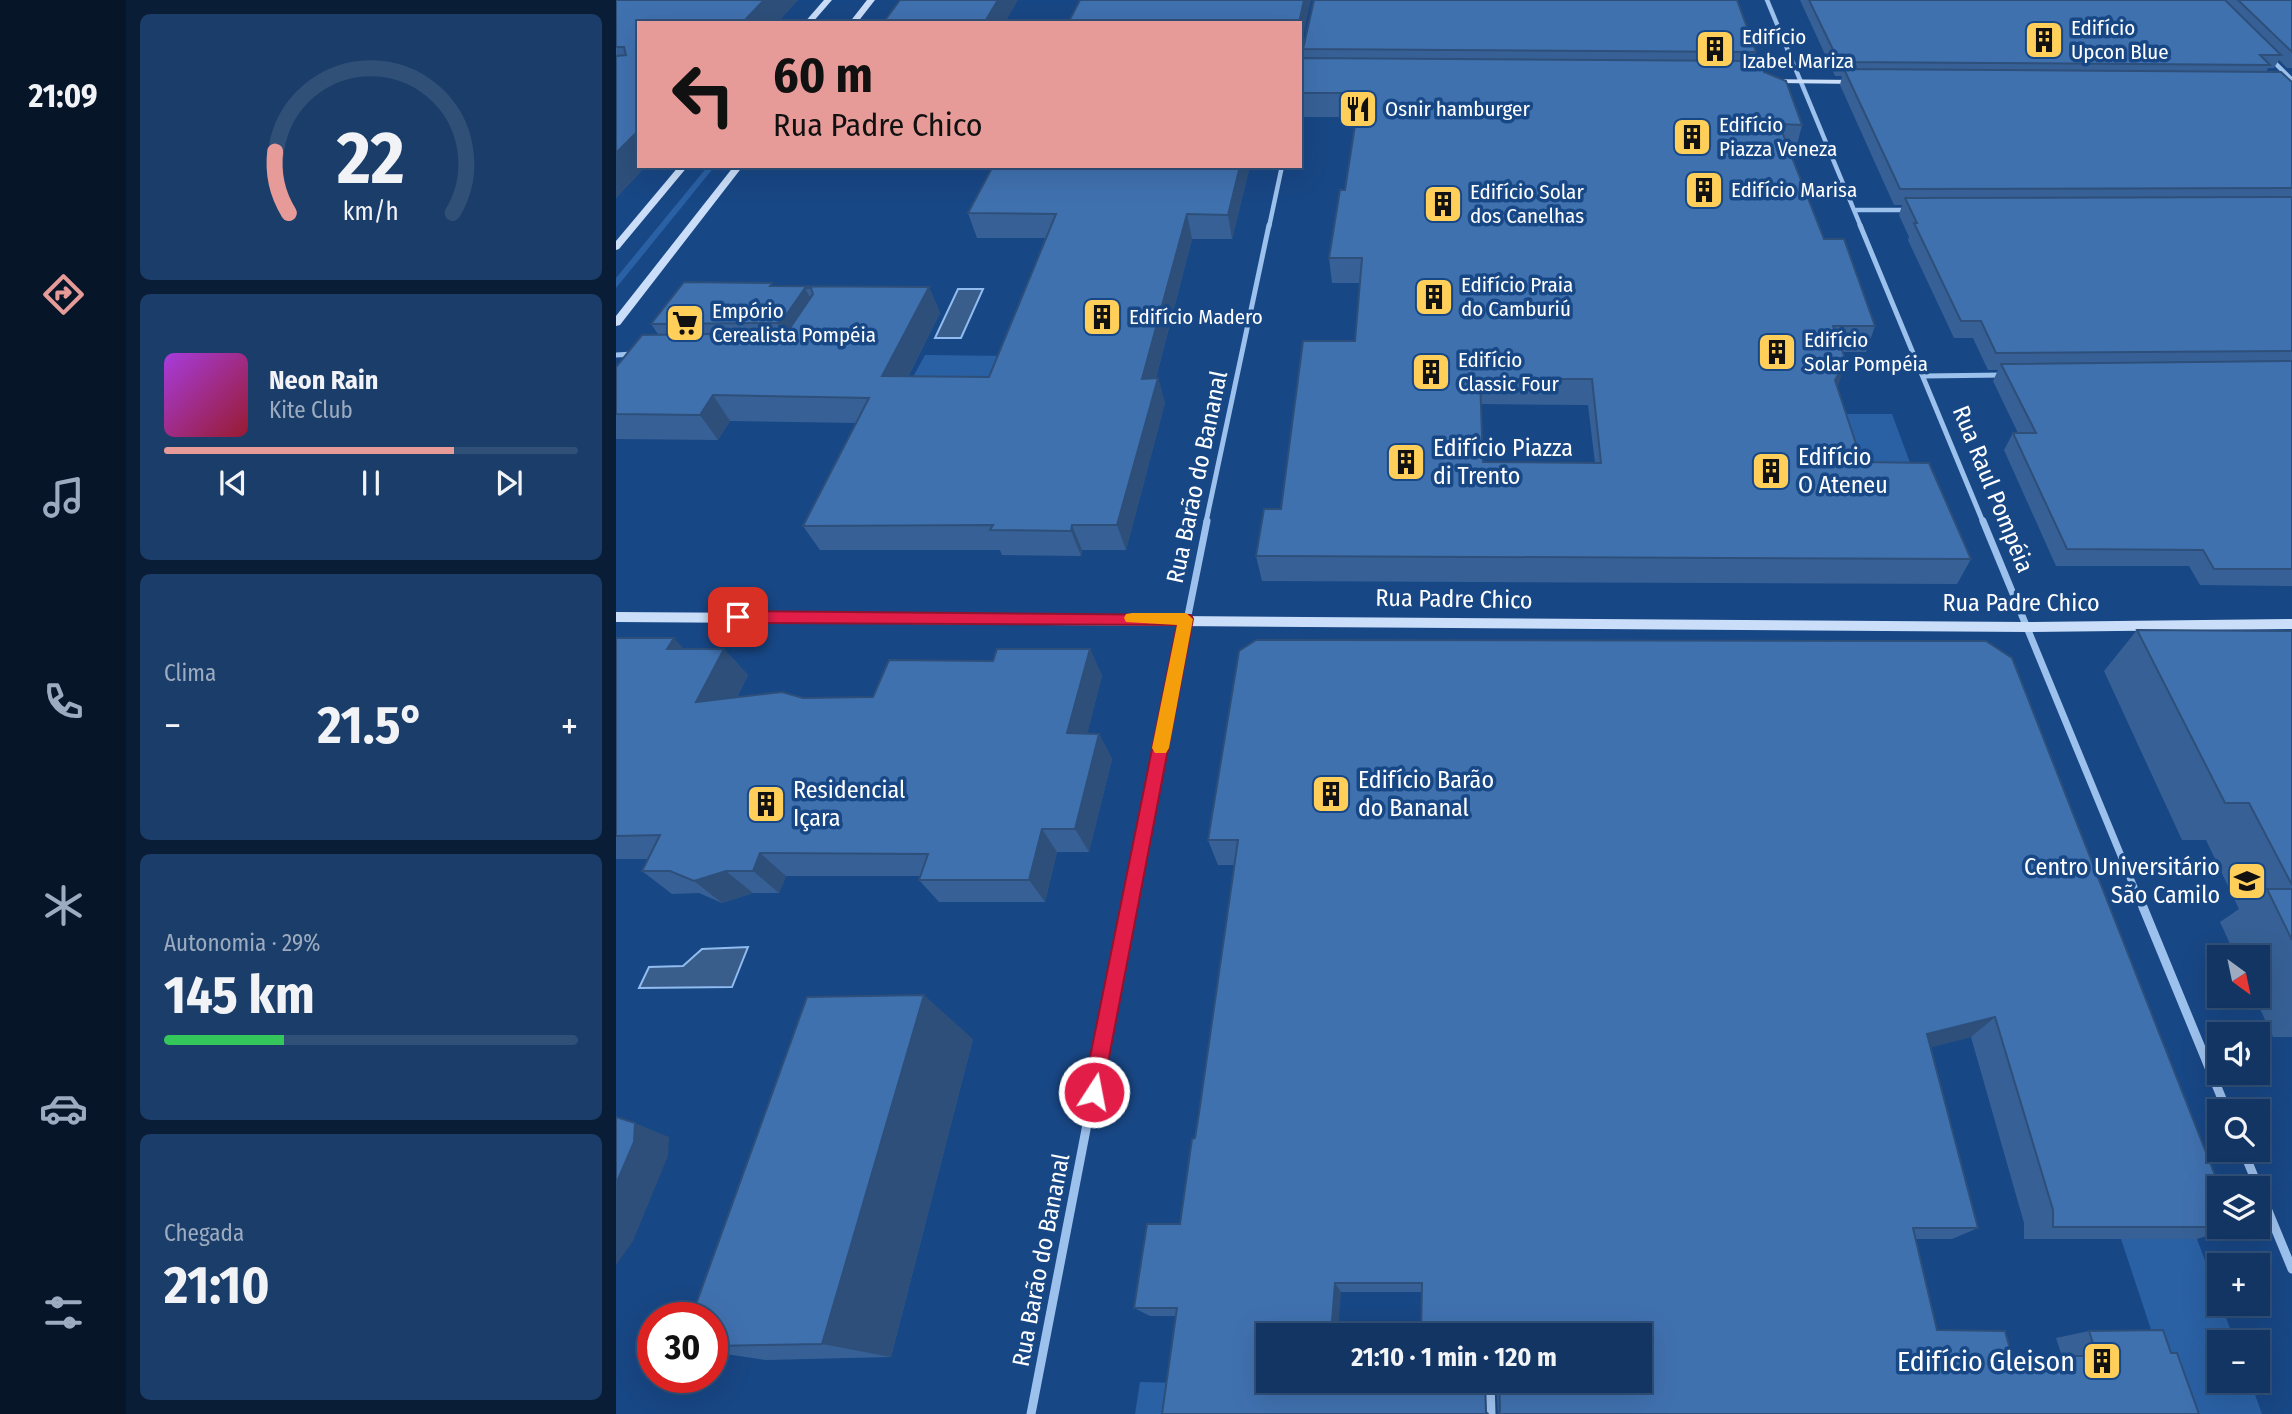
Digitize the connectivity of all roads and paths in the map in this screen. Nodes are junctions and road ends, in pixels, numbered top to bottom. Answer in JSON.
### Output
{"nodes":[{"id":1,"x":828,"y":0,"type":"edge"},
{"id":2,"x":871,"y":0,"type":"edge"},
{"id":3,"x":1767,"y":0,"type":"edge"},
{"id":4,"x":810,"y":21,"type":"edge"},
{"id":5,"x":855,"y":21,"type":"edge"},
{"id":6,"x":2264,"y":52,"type":"edge"},
{"id":7,"x":1754,"y":81,"type":"edge"},
{"id":8,"x":2292,"y":81,"type":"edge"},
{"id":9,"x":1803,"y":82,"type":"junction"},
{"id":10,"x":1871,"y":82,"type":"edge"},
{"id":11,"x":2280,"y":83,"type":"edge"},
{"id":12,"x":682,"y":168,"type":"edge"},
{"id":13,"x":737,"y":168,"type":"edge"},
{"id":14,"x":1282,"y":168,"type":"edge"},
{"id":15,"x":1856,"y":210,"type":"junction"},
{"id":16,"x":1911,"y":210,"type":"edge"},
{"id":17,"x":616,"y":247,"type":"edge"},
{"id":18,"x":616,"y":323,"type":"edge"},
{"id":19,"x":643,"y":354,"type":"edge"},
{"id":20,"x":616,"y":355,"type":"edge"},
{"id":21,"x":2014,"y":375,"type":"edge"},
{"id":22,"x":1924,"y":376,"type":"junction"},
{"id":23,"x":616,"y":617,"type":"edge"},
{"id":24,"x":1186,"y":619,"type":"junction"},
{"id":25,"x":2292,"y":624,"type":"edge"},
{"id":26,"x":2027,"y":626,"type":"junction"},
{"id":27,"x":2222,"y":1099,"type":"edge"},
{"id":28,"x":2248,"y":1162,"type":"edge"},
{"id":29,"x":2292,"y":1269,"type":"edge"},
{"id":30,"x":1490,"y":1393,"type":"edge"},
{"id":31,"x":1031,"y":1414,"type":"edge"},
{"id":32,"x":1491,"y":1414,"type":"edge"}],
"edges":[{"from":1,"to":4,"type":"street"},
{"from":2,"to":5,"type":"street"},
{"from":3,"to":9,"type":"street","name":"Rua Raul Pompéia"},
{"from":6,"to":8,"type":"street"},
{"from":7,"to":9,"type":"street"},
{"from":8,"to":11,"type":"street"},
{"from":9,"to":10,"type":"street"},
{"from":9,"to":15,"type":"street","name":"Rua Raul Pompéia"},
{"from":12,"to":17,"type":"street"},
{"from":13,"to":18,"type":"street"},
{"from":14,"to":24,"type":"street","name":"Rua Barão do Bananal"},
{"from":15,"to":16,"type":"street"},
{"from":15,"to":22,"type":"street","name":"Rua Raul Pompéia"},
{"from":19,"to":20,"type":"street"},
{"from":21,"to":22,"type":"street"},
{"from":22,"to":26,"type":"street","name":"Rua Raul Pompéia"},
{"from":23,"to":24,"type":"street","name":"Rua Padre Chico"},
{"from":24,"to":26,"type":"street","name":"Rua Padre Chico"},
{"from":24,"to":31,"type":"street","name":"Rua Barão do Bananal"},
{"from":25,"to":26,"type":"street","name":"Rua Padre Chico"},
{"from":26,"to":27,"type":"street","name":"Rua Raul Pompéia"},
{"from":28,"to":29,"type":"street"},
{"from":30,"to":32,"type":"street"}]}
